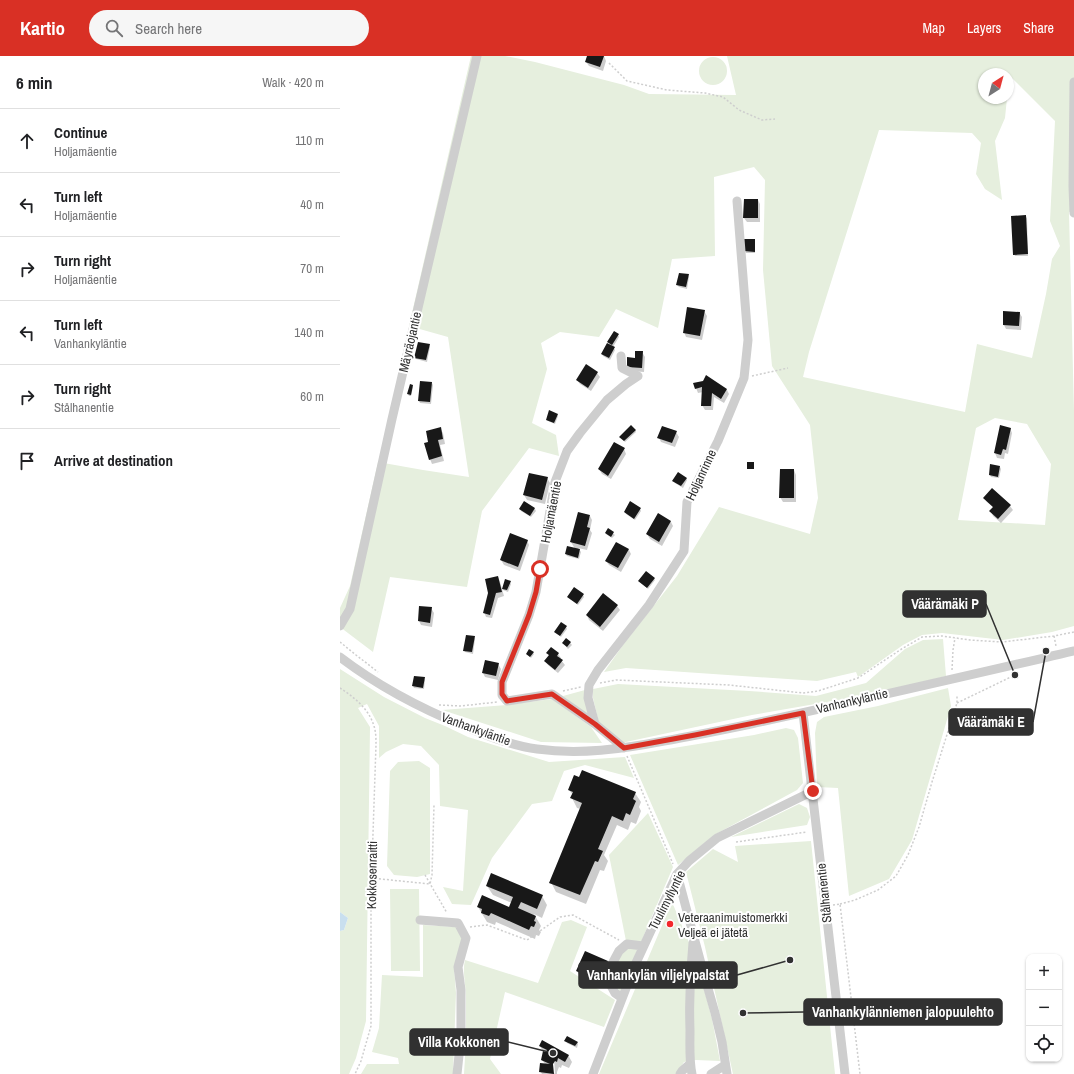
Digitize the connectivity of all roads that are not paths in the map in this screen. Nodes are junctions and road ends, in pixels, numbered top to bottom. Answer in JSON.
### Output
{"nodes":[{"id":1,"x":477,"y":56,"type":"edge"},
{"id":2,"x":1074,"y":82,"type":"edge"},
{"id":3,"x":737,"y":201,"type":"dead end"},
{"id":4,"x":1074,"y":213,"type":"edge"},
{"id":5,"x":621,"y":356,"type":"dead end"},
{"id":6,"x":340,"y":626,"type":"edge"},
{"id":7,"x":1074,"y":651,"type":"edge"},
{"id":8,"x":340,"y":657,"type":"edge"},
{"id":9,"x":803,"y":713,"type":"junction"},
{"id":10,"x":595,"y":724,"type":"junction"},
{"id":11,"x":624,"y":748,"type":"junction"},
{"id":12,"x":813,"y":791,"type":"junction"},
{"id":13,"x":678,"y":874,"type":"junction"},
{"id":14,"x":420,"y":920,"type":"dead end"},
{"id":15,"x":694,"y":935,"type":"junction"},
{"id":16,"x":643,"y":946,"type":"junction"},
{"id":17,"x":622,"y":998,"type":"junction"},
{"id":18,"x":690,"y":1064,"type":"junction"},
{"id":19,"x":726,"y":1069,"type":"edge"},
{"id":20,"x":457,"y":1074,"type":"edge"},
{"id":21,"x":593,"y":1074,"type":"edge"},
{"id":22,"x":680,"y":1074,"type":"edge"},
{"id":23,"x":692,"y":1074,"type":"edge"},
{"id":24,"x":711,"y":1074,"type":"edge"},
{"id":25,"x":845,"y":1074,"type":"edge"}],
"edges":[{"from":1,"to":6,"type":"street","name":"Mäyräojantie"},
{"from":2,"to":4,"type":"street"},
{"from":3,"to":10,"type":"street","name":"Holjanrinne"},
{"from":5,"to":10,"type":"street","name":"Holjamäentie"},
{"from":7,"to":9,"type":"street","name":"Vanhankyläntie"},
{"from":8,"to":11,"type":"street","name":"Vanhankyläntie"},
{"from":9,"to":11,"type":"street","name":"Vanhankyläntie"},
{"from":9,"to":12,"type":"street","name":"Stålhanentie"},
{"from":10,"to":11,"type":"street"},
{"from":12,"to":13,"type":"street","name":"Tuulimyllyntie"},
{"from":12,"to":25,"type":"street","name":"Stålhanentie"},
{"from":13,"to":15,"type":"street"},
{"from":13,"to":16,"type":"street","name":"Tuulimyllyntie"},
{"from":14,"to":20,"type":"street"},
{"from":15,"to":18,"type":"street"},
{"from":15,"to":19,"type":"street"},
{"from":16,"to":17,"type":"street","name":"Tuulimyllyntie"},
{"from":16,"to":17,"type":"street"},
{"from":17,"to":21,"type":"street","name":"Tuulimyllyntie"},
{"from":18,"to":22,"type":"street"},
{"from":18,"to":23,"type":"street"},
{"from":19,"to":24,"type":"street"}]}
